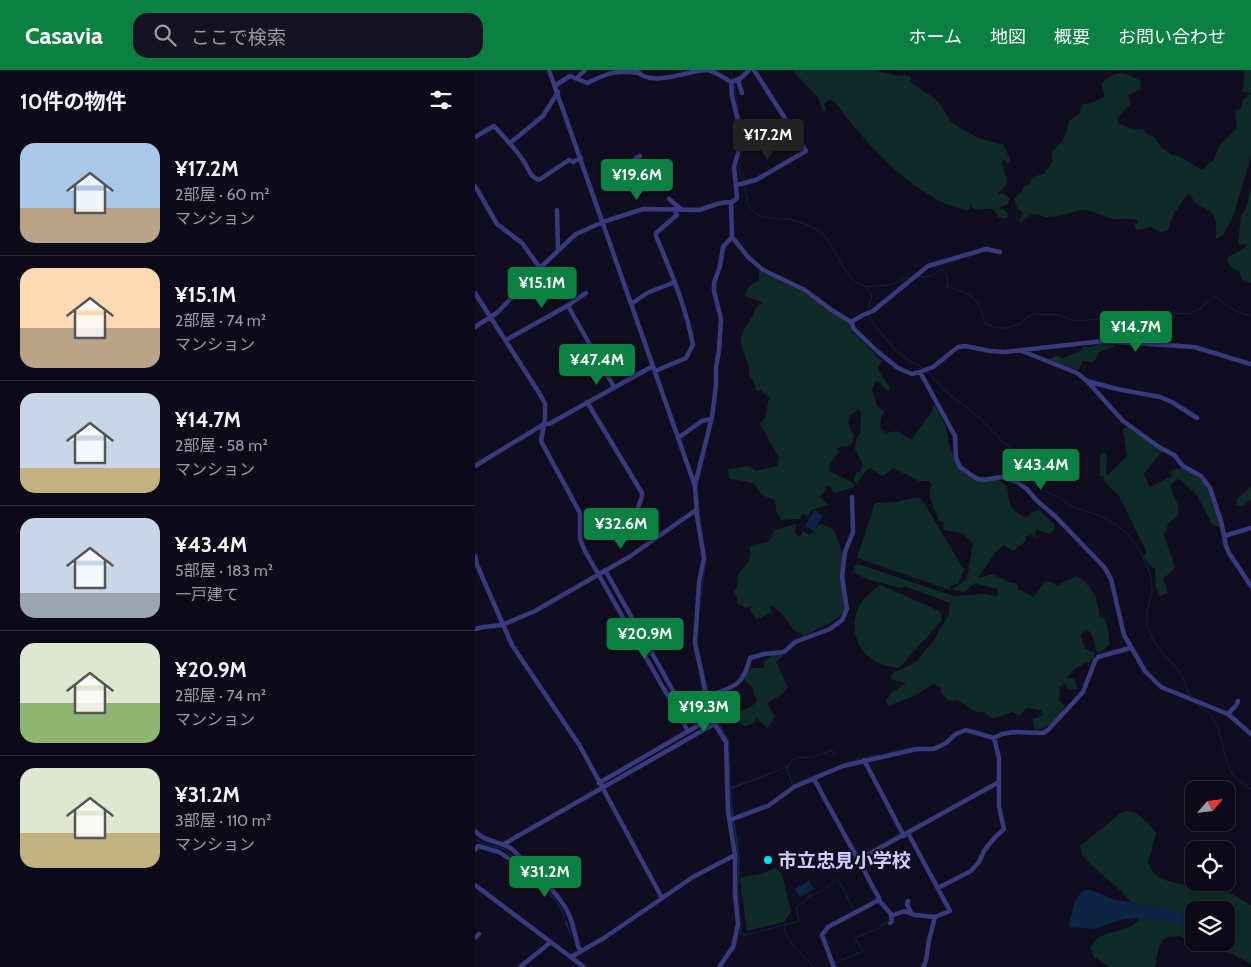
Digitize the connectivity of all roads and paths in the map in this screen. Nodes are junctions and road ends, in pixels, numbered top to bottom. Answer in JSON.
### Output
{"nodes":[{"id":1,"x":549,"y":70,"type":"edge"},
{"id":2,"x":585,"y":70,"type":"edge"},
{"id":3,"x":749,"y":70,"type":"edge"},
{"id":4,"x":754,"y":70,"type":"edge"},
{"id":5,"x":614,"y":71,"type":"edge"},
{"id":6,"x":638,"y":72,"type":"edge"},
{"id":7,"x":577,"y":78,"type":"junction"},
{"id":8,"x":738,"y":80,"type":"junction"},
{"id":9,"x":731,"y":82,"type":"junction"},
{"id":10,"x":556,"y":85,"type":"junction"},
{"id":11,"x":558,"y":92,"type":"junction"},
{"id":12,"x":742,"y":93,"type":"dead end"},
{"id":13,"x":475,"y":137,"type":"edge"},
{"id":14,"x":510,"y":143,"type":"junction"},
{"id":15,"x":640,"y":156,"type":"dead end"},
{"id":16,"x":581,"y":158,"type":"junction"},
{"id":17,"x":625,"y":167,"type":"dead end"},
{"id":18,"x":737,"y":185,"type":"junction"},
{"id":19,"x":475,"y":186,"type":"edge"},
{"id":20,"x":669,"y":199,"type":"dead end"},
{"id":21,"x":731,"y":203,"type":"junction"},
{"id":22,"x":557,"y":210,"type":"dead end"},
{"id":23,"x":674,"y":210,"type":"junction"},
{"id":24,"x":682,"y":210,"type":"junction"},
{"id":25,"x":603,"y":222,"type":"junction"},
{"id":26,"x":732,"y":237,"type":"junction"},
{"id":27,"x":558,"y":250,"type":"junction"},
{"id":28,"x":1000,"y":252,"type":"dead end"},
{"id":29,"x":540,"y":268,"type":"junction"},
{"id":30,"x":675,"y":282,"type":"junction"},
{"id":31,"x":475,"y":293,"type":"edge"},
{"id":32,"x":587,"y":293,"type":"dead end"},
{"id":33,"x":631,"y":304,"type":"junction"},
{"id":34,"x":568,"y":306,"type":"junction"},
{"id":35,"x":491,"y":316,"type":"junction"},
{"id":36,"x":851,"y":322,"type":"junction"},
{"id":37,"x":475,"y":327,"type":"edge"},
{"id":38,"x":506,"y":340,"type":"junction"},
{"id":39,"x":1021,"y":351,"type":"junction"},
{"id":40,"x":1251,"y":364,"type":"edge"},
{"id":41,"x":653,"y":366,"type":"junction"},
{"id":42,"x":655,"y":371,"type":"junction"},
{"id":43,"x":920,"y":372,"type":"junction"},
{"id":44,"x":1087,"y":381,"type":"junction"},
{"id":45,"x":614,"y":387,"type":"junction"},
{"id":46,"x":587,"y":402,"type":"junction"},
{"id":47,"x":711,"y":418,"type":"junction"},
{"id":48,"x":1197,"y":418,"type":"dead end"},
{"id":49,"x":544,"y":424,"type":"junction"},
{"id":50,"x":678,"y":438,"type":"junction"},
{"id":51,"x":475,"y":466,"type":"edge"},
{"id":52,"x":695,"y":486,"type":"junction"},
{"id":53,"x":852,"y":497,"type":"dead end"},
{"id":54,"x":697,"y":510,"type":"junction"},
{"id":55,"x":1251,"y":528,"type":"edge"},
{"id":56,"x":1224,"y":536,"type":"junction"},
{"id":57,"x":652,"y":541,"type":"junction"},
{"id":58,"x":475,"y":556,"type":"edge"},
{"id":59,"x":605,"y":570,"type":"junction"},
{"id":60,"x":599,"y":574,"type":"junction"},
{"id":61,"x":1251,"y":586,"type":"edge"},
{"id":62,"x":503,"y":625,"type":"junction"},
{"id":63,"x":475,"y":629,"type":"edge"},
{"id":64,"x":1130,"y":648,"type":"junction"},
{"id":65,"x":706,"y":694,"type":"junction"},
{"id":66,"x":1235,"y":710,"type":"dead end"},
{"id":67,"x":1229,"y":714,"type":"junction"},
{"id":68,"x":711,"y":718,"type":"junction"},
{"id":69,"x":714,"y":724,"type":"junction"},
{"id":70,"x":688,"y":732,"type":"junction"},
{"id":71,"x":1251,"y":734,"type":"edge"},
{"id":72,"x":993,"y":738,"type":"junction"},
{"id":73,"x":864,"y":760,"type":"junction"},
{"id":74,"x":814,"y":779,"type":"junction"},
{"id":75,"x":999,"y":782,"type":"junction"},
{"id":76,"x":599,"y":783,"type":"junction"},
{"id":77,"x":602,"y":788,"type":"junction"},
{"id":78,"x":730,"y":820,"type":"junction"},
{"id":79,"x":475,"y":831,"type":"edge"},
{"id":80,"x":906,"y":834,"type":"junction"},
{"id":81,"x":501,"y":847,"type":"junction"},
{"id":82,"x":475,"y":850,"type":"edge"},
{"id":83,"x":735,"y":855,"type":"junction"},
{"id":84,"x":508,"y":858,"type":"dead end"},
{"id":85,"x":858,"y":860,"type":"junction"},
{"id":86,"x":475,"y":885,"type":"edge"},
{"id":87,"x":938,"y":888,"type":"junction"},
{"id":88,"x":662,"y":898,"type":"junction"},
{"id":89,"x":878,"y":899,"type":"junction"},
{"id":90,"x":909,"y":901,"type":"dead end"},
{"id":91,"x":912,"y":914,"type":"junction"},
{"id":92,"x":891,"y":916,"type":"junction"},
{"id":93,"x":935,"y":917,"type":"junction"},
{"id":94,"x":890,"y":922,"type":"dead end"},
{"id":95,"x":479,"y":934,"type":"dead end"},
{"id":96,"x":475,"y":938,"type":"edge"},
{"id":97,"x":551,"y":942,"type":"junction"},
{"id":98,"x":581,"y":951,"type":"junction"},
{"id":99,"x":571,"y":957,"type":"junction"},
{"id":100,"x":520,"y":967,"type":"edge"},
{"id":101,"x":585,"y":967,"type":"edge"},
{"id":102,"x":719,"y":967,"type":"edge"},
{"id":103,"x":834,"y":967,"type":"edge"},
{"id":104,"x":923,"y":967,"type":"edge"}],
"edges":[{"from":1,"to":10,"type":"street"},
{"from":2,"to":7,"type":"street"},
{"from":3,"to":8,"type":"street"},
{"from":4,"to":18,"type":"street"},
{"from":5,"to":6,"type":"street"},
{"from":5,"to":7,"type":"street"},
{"from":6,"to":9,"type":"street"},
{"from":7,"to":10,"type":"street"},
{"from":8,"to":9,"type":"street"},
{"from":8,"to":12,"type":"street"},
{"from":9,"to":18,"type":"street"},
{"from":10,"to":11,"type":"street"},
{"from":11,"to":14,"type":"street"},
{"from":11,"to":16,"type":"street"},
{"from":13,"to":14,"type":"street"},
{"from":14,"to":16,"type":"street"},
{"from":15,"to":17,"type":"street"},
{"from":16,"to":25,"type":"street"},
{"from":18,"to":21,"type":"street"},
{"from":19,"to":29,"type":"street"},
{"from":20,"to":24,"type":"street"},
{"from":21,"to":24,"type":"street"},
{"from":21,"to":26,"type":"street"},
{"from":22,"to":27,"type":"street"},
{"from":23,"to":24,"type":"street"},
{"from":23,"to":25,"type":"street"},
{"from":23,"to":30,"type":"street"},
{"from":25,"to":27,"type":"street"},
{"from":25,"to":33,"type":"street"},
{"from":26,"to":36,"type":"street"},
{"from":26,"to":47,"type":"street"},
{"from":27,"to":29,"type":"street"},
{"from":28,"to":36,"type":"street"},
{"from":29,"to":35,"type":"street"},
{"from":30,"to":33,"type":"street"},
{"from":30,"to":42,"type":"street"},
{"from":31,"to":35,"type":"street"},
{"from":32,"to":34,"type":"street"},
{"from":33,"to":41,"type":"street"},
{"from":34,"to":38,"type":"street"},
{"from":34,"to":45,"type":"street"},
{"from":35,"to":37,"type":"street"},
{"from":35,"to":38,"type":"street"},
{"from":36,"to":43,"type":"street"},
{"from":38,"to":49,"type":"street"},
{"from":39,"to":40,"type":"street"},
{"from":39,"to":43,"type":"street"},
{"from":39,"to":44,"type":"street"},
{"from":41,"to":42,"type":"street"},
{"from":41,"to":45,"type":"street"},
{"from":42,"to":50,"type":"street"},
{"from":43,"to":64,"type":"street"},
{"from":44,"to":48,"type":"street"},
{"from":44,"to":56,"type":"street"},
{"from":45,"to":46,"type":"street"},
{"from":46,"to":49,"type":"street"},
{"from":46,"to":57,"type":"street"},
{"from":47,"to":50,"type":"street"},
{"from":47,"to":52,"type":"street"},
{"from":49,"to":51,"type":"street"},
{"from":49,"to":60,"type":"street"},
{"from":50,"to":52,"type":"street"},
{"from":52,"to":54,"type":"street"},
{"from":53,"to":65,"type":"street"},
{"from":54,"to":57,"type":"street"},
{"from":54,"to":65,"type":"street"},
{"from":55,"to":56,"type":"street"},
{"from":56,"to":61,"type":"street"},
{"from":57,"to":59,"type":"street"},
{"from":58,"to":62,"type":"street"},
{"from":59,"to":60,"type":"street"},
{"from":59,"to":65,"type":"street"},
{"from":60,"to":62,"type":"street"},
{"from":60,"to":70,"type":"street"},
{"from":62,"to":63,"type":"street"},
{"from":62,"to":76,"type":"street"},
{"from":64,"to":67,"type":"street"},
{"from":64,"to":72,"type":"street"},
{"from":65,"to":68,"type":"street"},
{"from":66,"to":67,"type":"street"},
{"from":67,"to":71,"type":"street"},
{"from":68,"to":69,"type":"street"},
{"from":68,"to":70,"type":"street"},
{"from":69,"to":77,"type":"street"},
{"from":69,"to":78,"type":"street"},
{"from":70,"to":76,"type":"street"},
{"from":72,"to":73,"type":"street"},
{"from":72,"to":75,"type":"street"},
{"from":73,"to":74,"type":"street"},
{"from":73,"to":80,"type":"street"},
{"from":74,"to":78,"type":"street"},
{"from":74,"to":85,"type":"street"},
{"from":75,"to":80,"type":"street"},
{"from":75,"to":87,"type":"street"},
{"from":76,"to":77,"type":"street"},
{"from":77,"to":81,"type":"street"},
{"from":77,"to":88,"type":"street"},
{"from":78,"to":83,"type":"street"},
{"from":79,"to":81,"type":"street"},
{"from":80,"to":85,"type":"street"},
{"from":80,"to":87,"type":"street"},
{"from":81,"to":82,"type":"street"},
{"from":81,"to":84,"type":"street"},
{"from":81,"to":98,"type":"street"},
{"from":83,"to":88,"type":"street"},
{"from":83,"to":102,"type":"street"},
{"from":85,"to":89,"type":"street"},
{"from":86,"to":97,"type":"street"},
{"from":87,"to":93,"type":"street"},
{"from":88,"to":98,"type":"street"},
{"from":89,"to":92,"type":"street"},
{"from":89,"to":103,"type":"street"},
{"from":90,"to":91,"type":"street"},
{"from":91,"to":92,"type":"street"},
{"from":91,"to":93,"type":"street"},
{"from":92,"to":94,"type":"street"},
{"from":93,"to":104,"type":"street"},
{"from":95,"to":96,"type":"street"},
{"from":97,"to":99,"type":"street"},
{"from":97,"to":100,"type":"street"},
{"from":98,"to":99,"type":"street"},
{"from":99,"to":101,"type":"street"}]}
